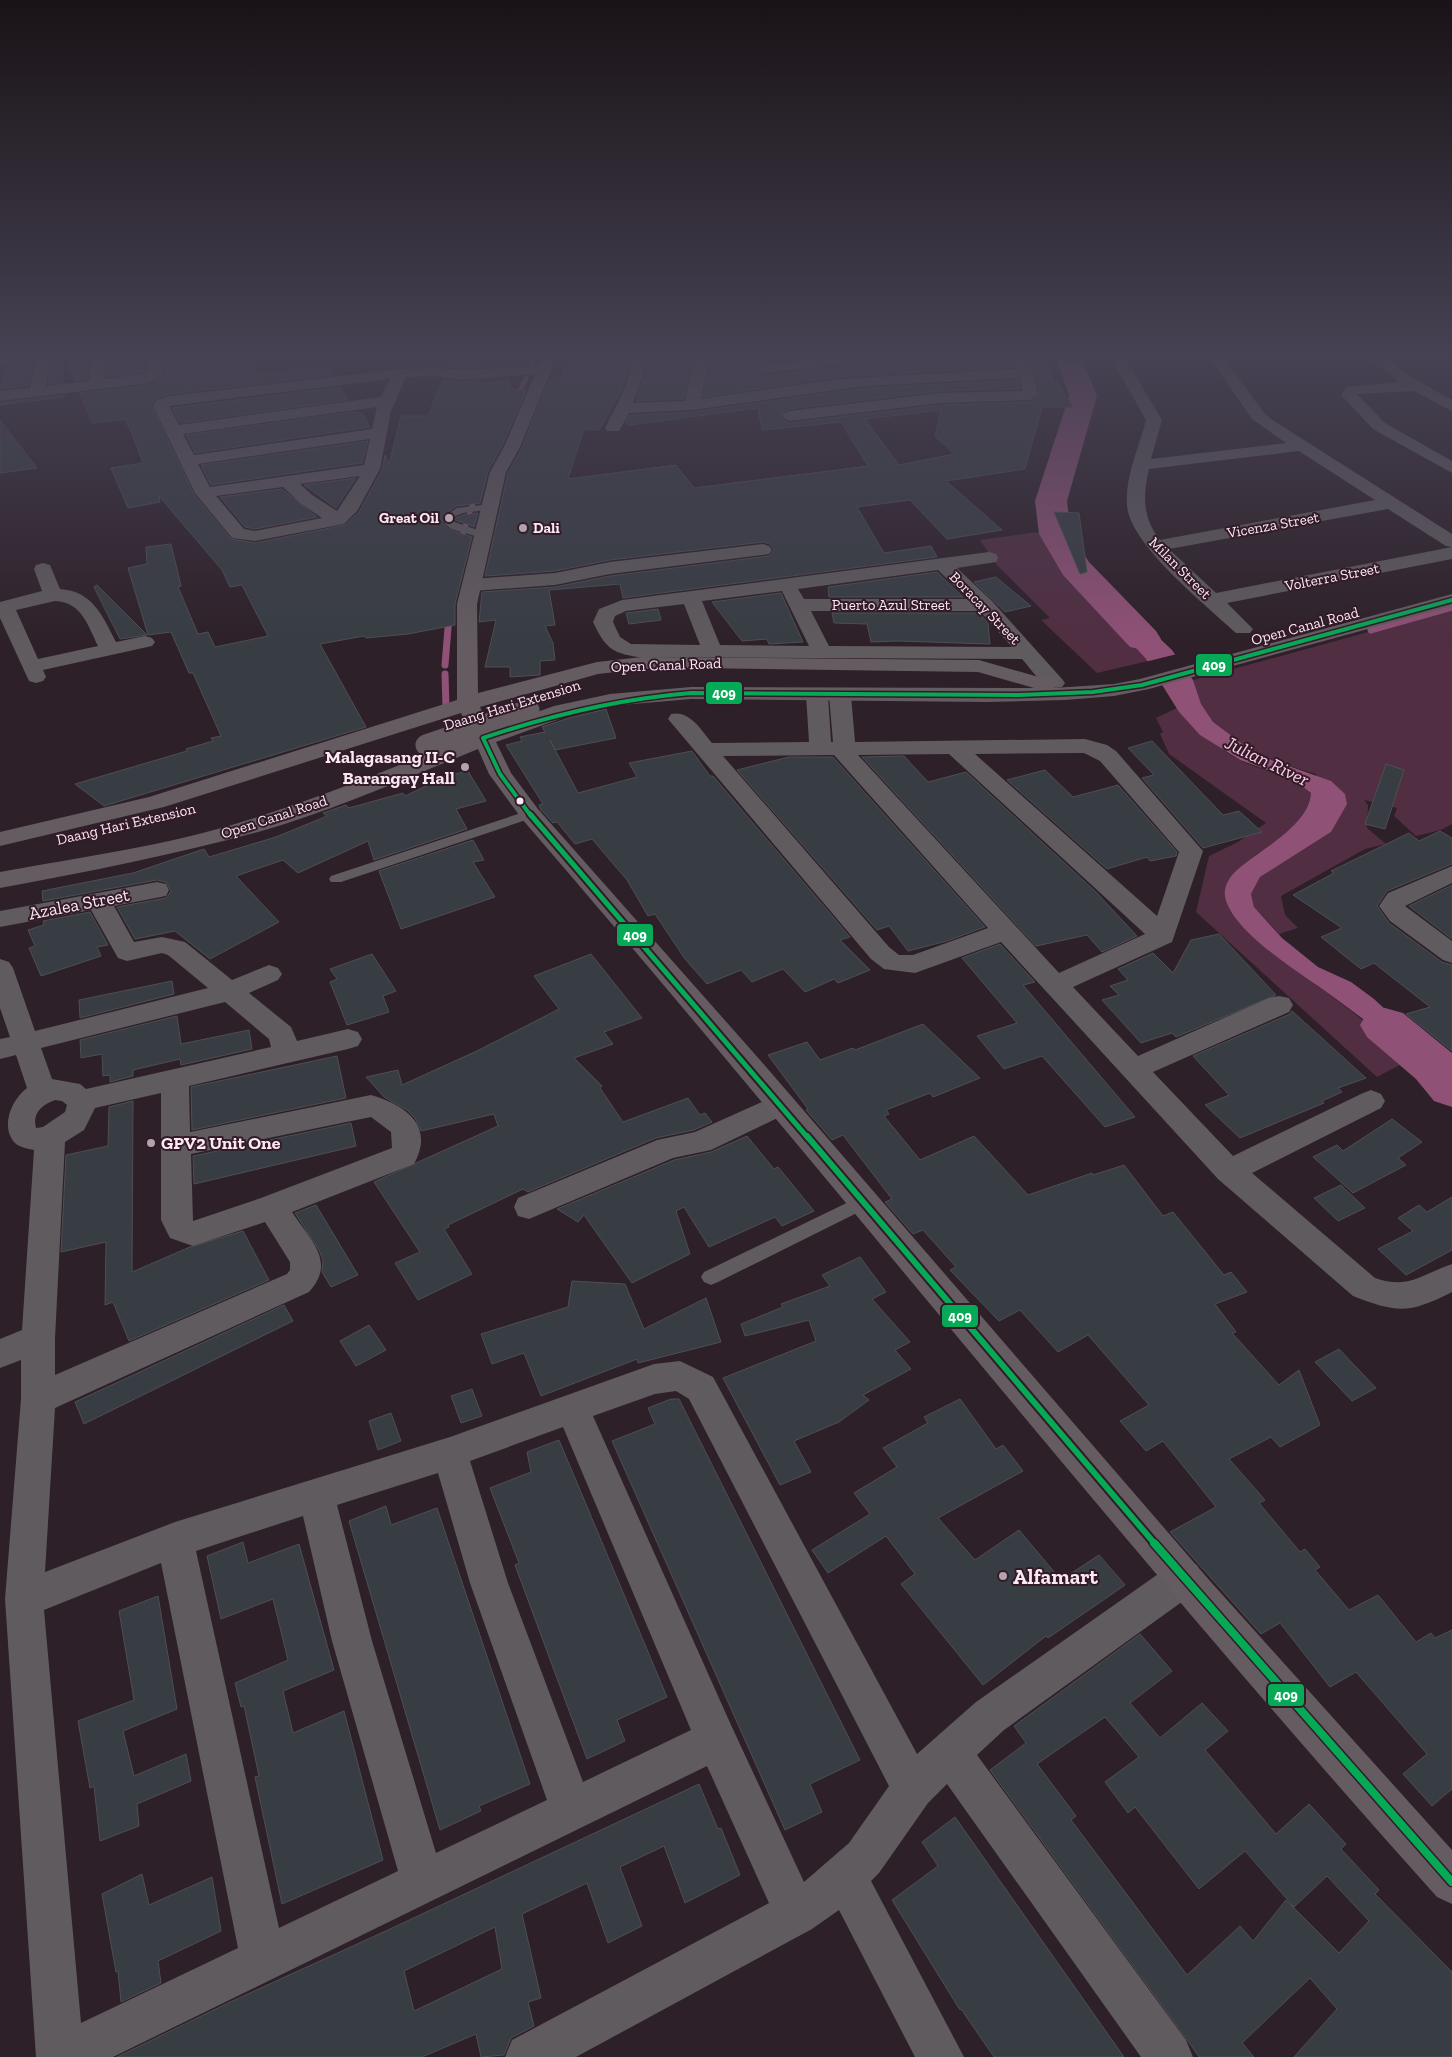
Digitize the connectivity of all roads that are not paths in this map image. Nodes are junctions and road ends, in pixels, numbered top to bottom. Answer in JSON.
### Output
{"nodes":[{"id":1,"x":183,"y":454,"type":"edge"},
{"id":2,"x":235,"y":454,"type":"edge"},
{"id":3,"x":374,"y":454,"type":"edge"},
{"id":4,"x":509,"y":454,"type":"edge"},
{"id":5,"x":1145,"y":454,"type":"edge"},
{"id":6,"x":1234,"y":454,"type":"edge"},
{"id":7,"x":1313,"y":454,"type":"edge"},
{"id":8,"x":1428,"y":454,"type":"edge"},
{"id":9,"x":187,"y":461,"type":"junction"},
{"id":10,"x":1142,"y":465,"type":"junction"},
{"id":11,"x":1452,"y":468,"type":"edge"},
{"id":12,"x":372,"y":469,"type":"junction"},
{"id":13,"x":287,"y":481,"type":"junction"},
{"id":14,"x":204,"y":493,"type":"junction"},
{"id":15,"x":1390,"y":503,"type":"junction"},
{"id":16,"x":490,"y":507,"type":"junction"},
{"id":17,"x":338,"y":520,"type":"junction"},
{"id":18,"x":1452,"y":525,"type":"edge"},
{"id":19,"x":1432,"y":529,"type":"junction"},
{"id":20,"x":482,"y":535,"type":"junction"},
{"id":21,"x":1452,"y":542,"type":"edge"},
{"id":22,"x":1155,"y":546,"type":"junction"},
{"id":23,"x":763,"y":550,"type":"dead end"},
{"id":24,"x":1452,"y":553,"type":"edge"},
{"id":25,"x":989,"y":558,"type":"dead end"},
{"id":26,"x":942,"y":564,"type":"junction"},
{"id":27,"x":43,"y":569,"type":"dead end"},
{"id":28,"x":787,"y":584,"type":"junction"},
{"id":29,"x":472,"y":585,"type":"junction"},
{"id":30,"x":1452,"y":586,"type":"edge"},
{"id":31,"x":53,"y":595,"type":"junction"},
{"id":32,"x":691,"y":597,"type":"junction"},
{"id":33,"x":1212,"y":600,"type":"junction"},
{"id":34,"x":1452,"y":600,"type":"edge"},
{"id":35,"x":798,"y":605,"type":"junction"},
{"id":36,"x":985,"y":606,"type":"junction"},
{"id":37,"x":2,"y":608,"type":"edge"},
{"id":38,"x":1243,"y":629,"type":"dead end"},
{"id":39,"x":145,"y":642,"type":"dead end"},
{"id":40,"x":110,"y":650,"type":"junction"},
{"id":41,"x":712,"y":652,"type":"junction"},
{"id":42,"x":1027,"y":652,"type":"junction"},
{"id":43,"x":823,"y":653,"type":"junction"},
{"id":44,"x":1195,"y":664,"type":"junction"},
{"id":45,"x":1135,"y":680,"type":"junction"},
{"id":46,"x":1048,"y":683,"type":"junction"},
{"id":47,"x":817,"y":695,"type":"junction"},
{"id":48,"x":840,"y":695,"type":"junction"},
{"id":49,"x":995,"y":695,"type":"junction"},
{"id":50,"x":468,"y":704,"type":"junction"},
{"id":51,"x":524,"y":706,"type":"junction"},
{"id":52,"x":679,"y":719,"type":"dead end"},
{"id":53,"x":483,"y":738,"type":"junction"},
{"id":54,"x":421,"y":740,"type":"junction"},
{"id":55,"x":955,"y":748,"type":"junction"},
{"id":56,"x":835,"y":749,"type":"junction"},
{"id":57,"x":705,"y":750,"type":"junction"},
{"id":58,"x":530,"y":814,"type":"junction"},
{"id":59,"x":0,"y":839,"type":"edge"},
{"id":60,"x":0,"y":852,"type":"edge"},
{"id":61,"x":0,"y":866,"type":"edge"},
{"id":62,"x":1452,"y":874,"type":"edge"},
{"id":63,"x":0,"y":880,"type":"edge"},
{"id":64,"x":336,"y":880,"type":"dead end"},
{"id":65,"x":157,"y":890,"type":"dead end"},
{"id":66,"x":98,"y":900,"type":"junction"},
{"id":67,"x":0,"y":919,"type":"edge"},
{"id":68,"x":1005,"y":931,"type":"junction"},
{"id":69,"x":1163,"y":936,"type":"junction"},
{"id":70,"x":1452,"y":954,"type":"edge"},
{"id":71,"x":269,"y":974,"type":"dead end"},
{"id":72,"x":1,"y":980,"type":"edge"},
{"id":73,"x":1055,"y":985,"type":"junction"},
{"id":74,"x":228,"y":992,"type":"junction"},
{"id":75,"x":1279,"y":1005,"type":"dead end"},
{"id":76,"x":348,"y":1039,"type":"dead end"},
{"id":77,"x":13,"y":1046,"type":"edge"},
{"id":78,"x":287,"y":1053,"type":"junction"},
{"id":79,"x":1134,"y":1069,"type":"junction"},
{"id":80,"x":175,"y":1079,"type":"junction"},
{"id":81,"x":42,"y":1091,"type":"junction"},
{"id":82,"x":81,"y":1101,"type":"junction"},
{"id":83,"x":1370,"y":1101,"type":"dead end"},
{"id":84,"x":782,"y":1104,"type":"junction"},
{"id":85,"x":5,"y":1127,"type":"edge"},
{"id":86,"x":50,"y":1137,"type":"junction"},
{"id":87,"x":177,"y":1146,"type":"junction"},
{"id":88,"x":1229,"y":1171,"type":"junction"},
{"id":89,"x":863,"y":1202,"type":"junction"},
{"id":90,"x":272,"y":1207,"type":"junction"},
{"id":91,"x":529,"y":1207,"type":"dead end"},
{"id":92,"x":711,"y":1277,"type":"dead end"},
{"id":93,"x":1452,"y":1277,"type":"edge"},
{"id":94,"x":38,"y":1338,"type":"junction"},
{"id":95,"x":0,"y":1354,"type":"edge"},
{"id":96,"x":38,"y":1399,"type":"junction"},
{"id":97,"x":572,"y":1408,"type":"junction"},
{"id":98,"x":450,"y":1453,"type":"junction"},
{"id":99,"x":316,"y":1495,"type":"junction"},
{"id":100,"x":175,"y":1540,"type":"junction"},
{"id":101,"x":1184,"y":1578,"type":"junction"},
{"id":102,"x":24,"y":1600,"type":"junction"},
{"id":103,"x":716,"y":1740,"type":"junction"},
{"id":104,"x":949,"y":1752,"type":"junction"},
{"id":105,"x":914,"y":1788,"type":"junction"},
{"id":106,"x":572,"y":1810,"type":"junction"},
{"id":107,"x":846,"y":1876,"type":"junction"},
{"id":108,"x":423,"y":1882,"type":"junction"},
{"id":109,"x":1452,"y":1882,"type":"edge"},
{"id":110,"x":796,"y":1913,"type":"junction"},
{"id":111,"x":263,"y":1960,"type":"junction"},
{"id":112,"x":61,"y":2057,"type":"edge"},
{"id":113,"x":529,"y":2057,"type":"edge"},
{"id":114,"x":940,"y":2057,"type":"edge"},
{"id":115,"x":1169,"y":2057,"type":"edge"}],
"edges":[{"from":1,"to":9,"type":"street"},
{"from":2,"to":9,"type":"street"},
{"from":3,"to":12,"type":"street"},
{"from":4,"to":16,"type":"main road"},
{"from":5,"to":10,"type":"street","name":"Milan Street"},
{"from":6,"to":10,"type":"street"},
{"from":7,"to":15,"type":"street"},
{"from":8,"to":11,"type":"street"},
{"from":9,"to":14,"type":"street"},
{"from":10,"to":22,"type":"street","name":"Milan Street"},
{"from":12,"to":13,"type":"street"},
{"from":12,"to":17,"type":"street"},
{"from":13,"to":14,"type":"street"},
{"from":13,"to":17,"type":"street"},
{"from":14,"to":17,"type":"street"},
{"from":15,"to":19,"type":"street"},
{"from":15,"to":22,"type":"street","name":"Vicenza Street"},
{"from":16,"to":20,"type":"main road"},
{"from":16,"to":20,"type":"lane"},
{"from":18,"to":19,"type":"street"},
{"from":19,"to":21,"type":"street"},
{"from":20,"to":29,"type":"main road"},
{"from":22,"to":33,"type":"street","name":"Milan Street"},
{"from":23,"to":29,"type":"street"},
{"from":24,"to":33,"type":"street","name":"Volterra Street"},
{"from":25,"to":26,"type":"street"},
{"from":26,"to":28,"type":"street"},
{"from":26,"to":36,"type":"street","name":"Boracay Street"},
{"from":27,"to":31,"type":"street"},
{"from":28,"to":32,"type":"street"},
{"from":28,"to":35,"type":"street"},
{"from":29,"to":50,"type":"main road"},
{"from":30,"to":44,"type":"main road","name":"Open Canal Road"},
{"from":31,"to":37,"type":"street"},
{"from":31,"to":40,"type":"street"},
{"from":32,"to":41,"type":"street"},
{"from":32,"to":41,"type":"street"},
{"from":33,"to":38,"type":"street","name":"Milan Street"},
{"from":34,"to":44,"type":"main road","name":"Open Canal Road"},
{"from":35,"to":36,"type":"street","name":"Puerto Azul Street"},
{"from":35,"to":43,"type":"street"},
{"from":36,"to":42,"type":"street","name":"Boracay Street"},
{"from":37,"to":40,"type":"street"},
{"from":39,"to":40,"type":"street"},
{"from":41,"to":43,"type":"street"},
{"from":42,"to":43,"type":"street"},
{"from":42,"to":46,"type":"street","name":"Boracay Street"},
{"from":44,"to":45,"type":"main road","name":"Open Canal Road"},
{"from":45,"to":46,"type":"main road","name":"Daang Hari Extension"},
{"from":45,"to":49,"type":"main road","name":"Open Canal Road"},
{"from":46,"to":50,"type":"main road","name":"Open Canal Road"},
{"from":46,"to":51,"type":"main road","name":"Daang Hari Extension"},
{"from":47,"to":48,"type":"main road","name":"Open Canal Road"},
{"from":47,"to":53,"type":"main road","name":"Open Canal Road"},
{"from":47,"to":56,"type":"street"},
{"from":48,"to":49,"type":"main road","name":"Open Canal Road"},
{"from":48,"to":56,"type":"street"},
{"from":49,"to":51,"type":"main road","name":"Daang Hari Extension"},
{"from":50,"to":53,"type":"main road"},
{"from":50,"to":59,"type":"main road","name":"Open Canal Road"},
{"from":51,"to":54,"type":"main road","name":"Daang Hari Extension","bridge":true},
{"from":52,"to":57,"type":"street"},
{"from":53,"to":58,"type":"main road"},
{"from":53,"to":63,"type":"main road","name":"Open Canal Road"},
{"from":54,"to":60,"type":"main road","name":"Daang Hari Extension"},
{"from":54,"to":61,"type":"main road","name":"Daang Hari Extension"},
{"from":55,"to":56,"type":"street"},
{"from":55,"to":69,"type":"street"},
{"from":55,"to":69,"type":"street"},
{"from":56,"to":57,"type":"street"},
{"from":56,"to":68,"type":"street"},
{"from":57,"to":68,"type":"street"},
{"from":58,"to":64,"type":"lane"},
{"from":58,"to":84,"type":"main road"},
{"from":62,"to":70,"type":"street"},
{"from":65,"to":66,"type":"street","name":"Azalea Street"},
{"from":66,"to":67,"type":"street","name":"Azalea Street"},
{"from":66,"to":74,"type":"street"},
{"from":68,"to":73,"type":"street"},
{"from":69,"to":73,"type":"street"},
{"from":71,"to":74,"type":"street"},
{"from":72,"to":77,"type":"street"},
{"from":73,"to":79,"type":"street"},
{"from":74,"to":77,"type":"street"},
{"from":74,"to":78,"type":"street"},
{"from":75,"to":79,"type":"street"},
{"from":76,"to":78,"type":"street"},
{"from":77,"to":81,"type":"street"},
{"from":78,"to":80,"type":"street"},
{"from":79,"to":88,"type":"street"},
{"from":80,"to":82,"type":"street"},
{"from":80,"to":87,"type":"street"},
{"from":81,"to":82,"type":"street"},
{"from":81,"to":85,"type":"street"},
{"from":82,"to":86,"type":"street"},
{"from":83,"to":88,"type":"street"},
{"from":84,"to":89,"type":"main road"},
{"from":84,"to":91,"type":"street"},
{"from":85,"to":86,"type":"street"},
{"from":86,"to":94,"type":"street"},
{"from":87,"to":90,"type":"street"},
{"from":87,"to":90,"type":"street"},
{"from":88,"to":93,"type":"street"},
{"from":89,"to":92,"type":"lane"},
{"from":89,"to":101,"type":"main road"},
{"from":90,"to":96,"type":"street"},
{"from":94,"to":95,"type":"street"},
{"from":94,"to":96,"type":"street"},
{"from":96,"to":102,"type":"street"},
{"from":97,"to":98,"type":"street"},
{"from":97,"to":103,"type":"street"},
{"from":97,"to":105,"type":"street"},
{"from":98,"to":99,"type":"street"},
{"from":98,"to":106,"type":"street"},
{"from":99,"to":100,"type":"street"},
{"from":99,"to":108,"type":"street"},
{"from":100,"to":102,"type":"street"},
{"from":100,"to":111,"type":"street"},
{"from":101,"to":104,"type":"street"},
{"from":101,"to":109,"type":"main road"},
{"from":102,"to":112,"type":"street"},
{"from":103,"to":106,"type":"street"},
{"from":103,"to":110,"type":"street"},
{"from":104,"to":105,"type":"street"},
{"from":104,"to":115,"type":"street"},
{"from":105,"to":107,"type":"street"},
{"from":106,"to":108,"type":"street"},
{"from":107,"to":110,"type":"street"},
{"from":107,"to":114,"type":"street"},
{"from":108,"to":111,"type":"street"},
{"from":110,"to":113,"type":"street"},
{"from":111,"to":112,"type":"street"}]}
